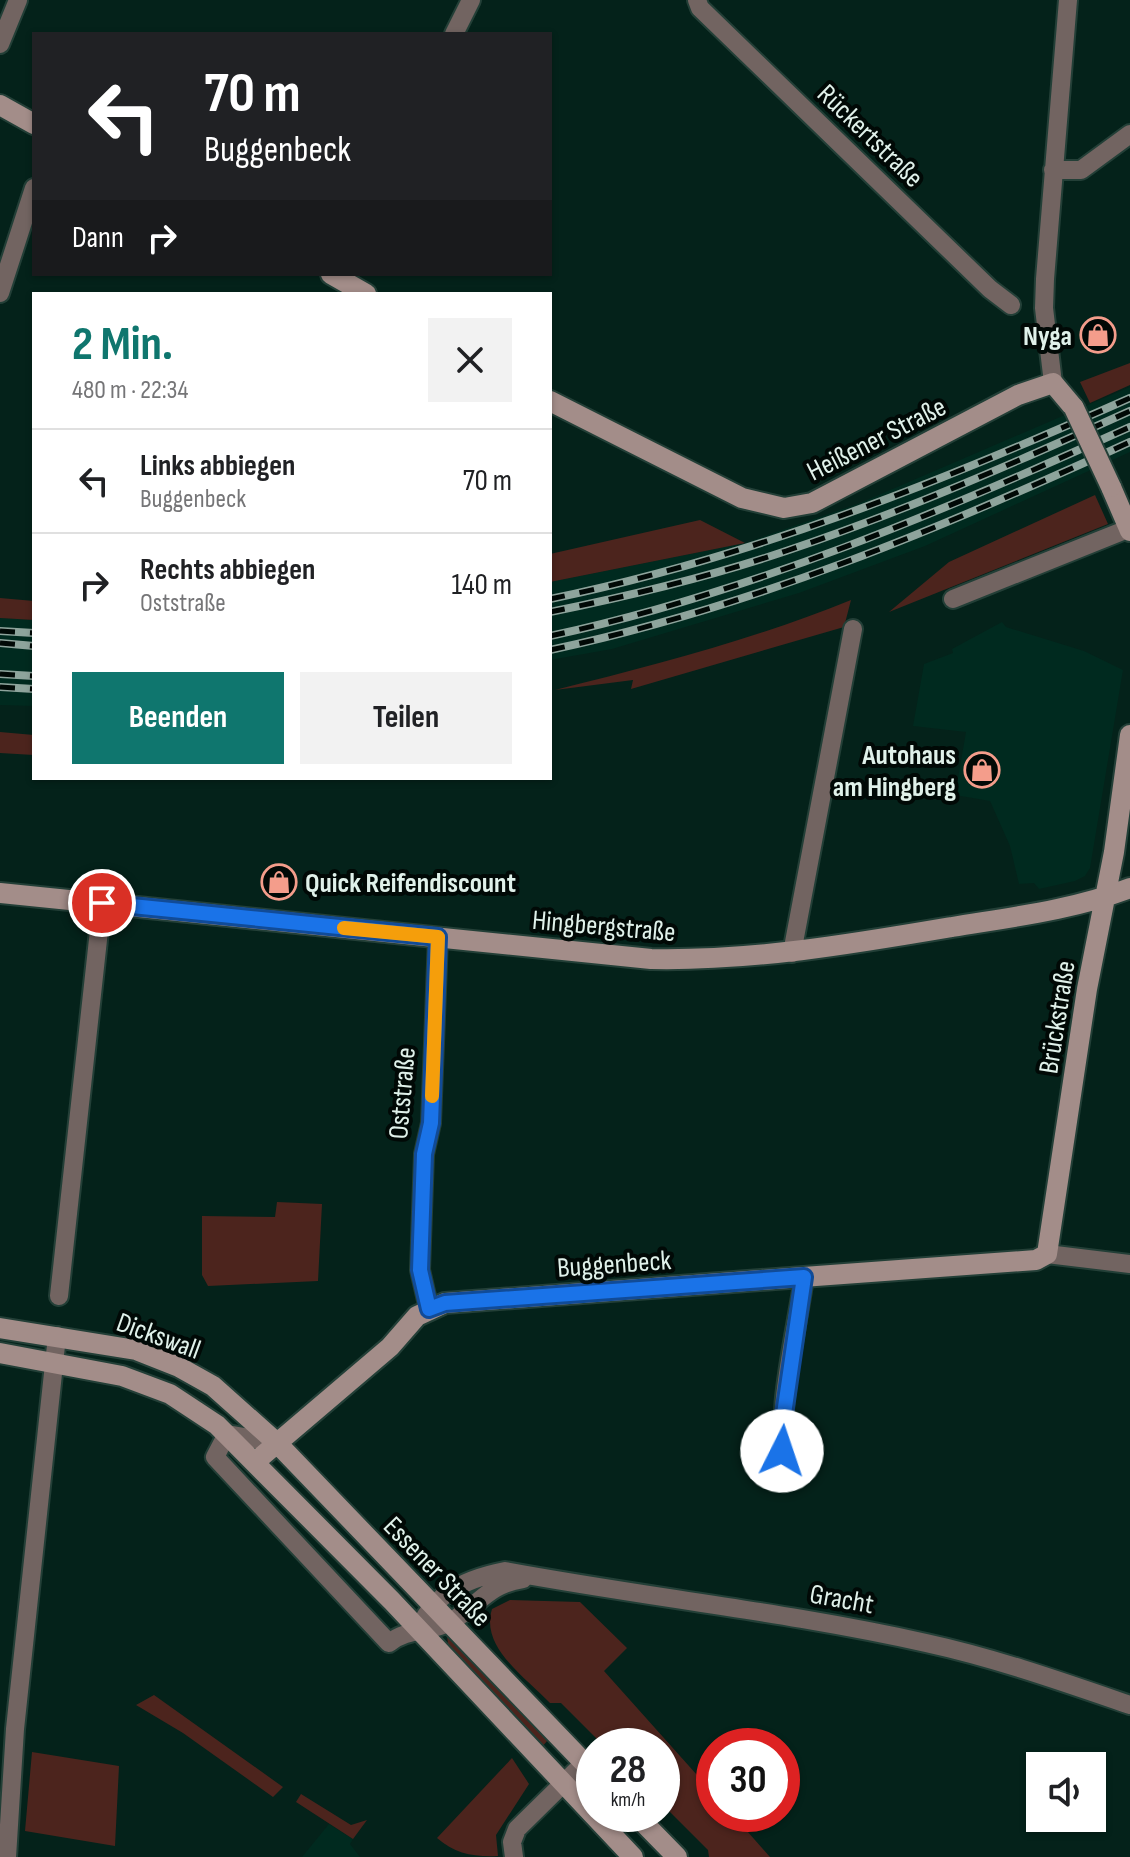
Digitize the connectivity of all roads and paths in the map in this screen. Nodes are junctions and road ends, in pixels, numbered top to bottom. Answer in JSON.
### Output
{"nodes":[{"id":1,"x":18,"y":0,"type":"edge"},
{"id":2,"x":471,"y":0,"type":"edge"},
{"id":3,"x":697,"y":0,"type":"edge"},
{"id":4,"x":1068,"y":0,"type":"edge"},
{"id":5,"x":455,"y":32,"type":"edge"},
{"id":6,"x":0,"y":44,"type":"edge"},
{"id":7,"x":0,"y":105,"type":"edge"},
{"id":8,"x":32,"y":123,"type":"edge"},
{"id":9,"x":1130,"y":134,"type":"edge"},
{"id":10,"x":1053,"y":170,"type":"junction"},
{"id":11,"x":32,"y":194,"type":"edge"},
{"id":12,"x":335,"y":276,"type":"edge"},
{"id":13,"x":363,"y":292,"type":"edge"},
{"id":14,"x":0,"y":293,"type":"edge"},
{"id":15,"x":1011,"y":305,"type":"dead end"},
{"id":16,"x":1053,"y":383,"type":"junction"},
{"id":17,"x":552,"y":402,"type":"edge"},
{"id":18,"x":1130,"y":529,"type":"edge"},
{"id":19,"x":953,"y":599,"type":"dead end"},
{"id":20,"x":853,"y":629,"type":"dead end"},
{"id":21,"x":1130,"y":735,"type":"edge"},
{"id":22,"x":1127,"y":795,"type":"edge"},
{"id":23,"x":1130,"y":888,"type":"edge"},
{"id":24,"x":0,"y":893,"type":"edge"},
{"id":25,"x":1105,"y":898,"type":"junction"},
{"id":26,"x":1130,"y":900,"type":"edge"},
{"id":27,"x":102,"y":903,"type":"junction"},
{"id":28,"x":438,"y":937,"type":"junction"},
{"id":29,"x":792,"y":953,"type":"junction"},
{"id":30,"x":1047,"y":1254,"type":"junction"},
{"id":31,"x":1130,"y":1264,"type":"edge"},
{"id":32,"x":804,"y":1277,"type":"junction"},
{"id":33,"x":59,"y":1296,"type":"dead end"},
{"id":34,"x":429,"y":1309,"type":"junction"},
{"id":35,"x":0,"y":1328,"type":"edge"},
{"id":36,"x":57,"y":1336,"type":"junction"},
{"id":37,"x":0,"y":1353,"type":"edge"},
{"id":38,"x":54,"y":1361,"type":"junction"},
{"id":39,"x":227,"y":1434,"type":"junction"},
{"id":40,"x":277,"y":1443,"type":"junction"},
{"id":41,"x":255,"y":1462,"type":"junction"},
{"id":42,"x":789,"y":1472,"type":"dead end"},
{"id":43,"x":538,"y":1577,"type":"junction"},
{"id":44,"x":431,"y":1605,"type":"junction"},
{"id":45,"x":450,"y":1622,"type":"junction"},
{"id":46,"x":419,"y":1630,"type":"junction"},
{"id":47,"x":1130,"y":1705,"type":"edge"},
{"id":48,"x":8,"y":1727,"type":"edge"},
{"id":49,"x":576,"y":1754,"type":"edge"},
{"id":50,"x":576,"y":1776,"type":"edge"},
{"id":51,"x":562,"y":1784,"type":"junction"},
{"id":52,"x":653,"y":1832,"type":"edge"},
{"id":53,"x":7,"y":1857,"type":"edge"},
{"id":54,"x":514,"y":1857,"type":"edge"},
{"id":55,"x":633,"y":1857,"type":"edge"},
{"id":56,"x":677,"y":1857,"type":"edge"}],
"edges":[{"from":1,"to":6,"type":"street"},
{"from":2,"to":5,"type":"street"},
{"from":3,"to":15,"type":"street","name":"Rückertstraße"},
{"from":4,"to":10,"type":"street"},
{"from":7,"to":8,"type":"street"},
{"from":9,"to":10,"type":"street"},
{"from":10,"to":16,"type":"street"},
{"from":11,"to":14,"type":"street"},
{"from":12,"to":13,"type":"street"},
{"from":16,"to":17,"type":"street","name":"Heißener Straße"},
{"from":16,"to":18,"type":"street","bridge":true},
{"from":18,"to":19,"type":"street"},
{"from":20,"to":29,"type":"street"},
{"from":21,"to":22,"type":"street","name":"Brückstraße"},
{"from":22,"to":25,"type":"street","name":"Brückstraße"},
{"from":23,"to":25,"type":"street","name":"Hingbergstraße"},
{"from":24,"to":27,"type":"street","name":"Hingbergstraße"},
{"from":25,"to":26,"type":"street","name":"Hingbergstraße"},
{"from":25,"to":29,"type":"street","name":"Hingbergstraße"},
{"from":25,"to":30,"type":"street","name":"Brückstraße"},
{"from":27,"to":28,"type":"street","name":"Hingbergstraße"},
{"from":27,"to":33,"type":"street"},
{"from":28,"to":29,"type":"street","name":"Hingbergstraße"},
{"from":28,"to":34,"type":"street","name":"Oststraße"},
{"from":30,"to":31,"type":"street","name":"Buggenbeck"},
{"from":30,"to":32,"type":"street","name":"Buggenbeck"},
{"from":32,"to":34,"type":"street","name":"Buggenbeck"},
{"from":32,"to":42,"type":"street"},
{"from":34,"to":40,"type":"street"},
{"from":35,"to":36,"type":"street","name":"Dickswall"},
{"from":36,"to":38,"type":"street"},
{"from":36,"to":40,"type":"street","name":"Dickswall"},
{"from":37,"to":38,"type":"street","name":"Dickswall"},
{"from":38,"to":39,"type":"street","name":"Dickswall"},
{"from":38,"to":48,"type":"street"},
{"from":39,"to":40,"type":"street"},
{"from":39,"to":41,"type":"street","name":"Essener Straße"},
{"from":39,"to":46,"type":"street","name":"Essener Straße"},
{"from":40,"to":41,"type":"street"},
{"from":40,"to":44,"type":"street","name":"Essener Straße"},
{"from":41,"to":46,"type":"street","name":"Essener Straße"},
{"from":43,"to":44,"type":"street","name":"Gracht"},
{"from":43,"to":45,"type":"street","name":"Gracht"},
{"from":43,"to":47,"type":"street","name":"Gracht"},
{"from":44,"to":45,"type":"street","name":"Essener Straße"},
{"from":44,"to":46,"type":"street"},
{"from":45,"to":46,"type":"street","name":"Gracht"},
{"from":45,"to":49,"type":"street","name":"Essener Straße"},
{"from":46,"to":51,"type":"street","name":"Essener Straße"},
{"from":48,"to":53,"type":"street"},
{"from":50,"to":51,"type":"street"},
{"from":51,"to":54,"type":"street"},
{"from":51,"to":55,"type":"street","name":"Essener Straße"},
{"from":52,"to":56,"type":"street"}]}
